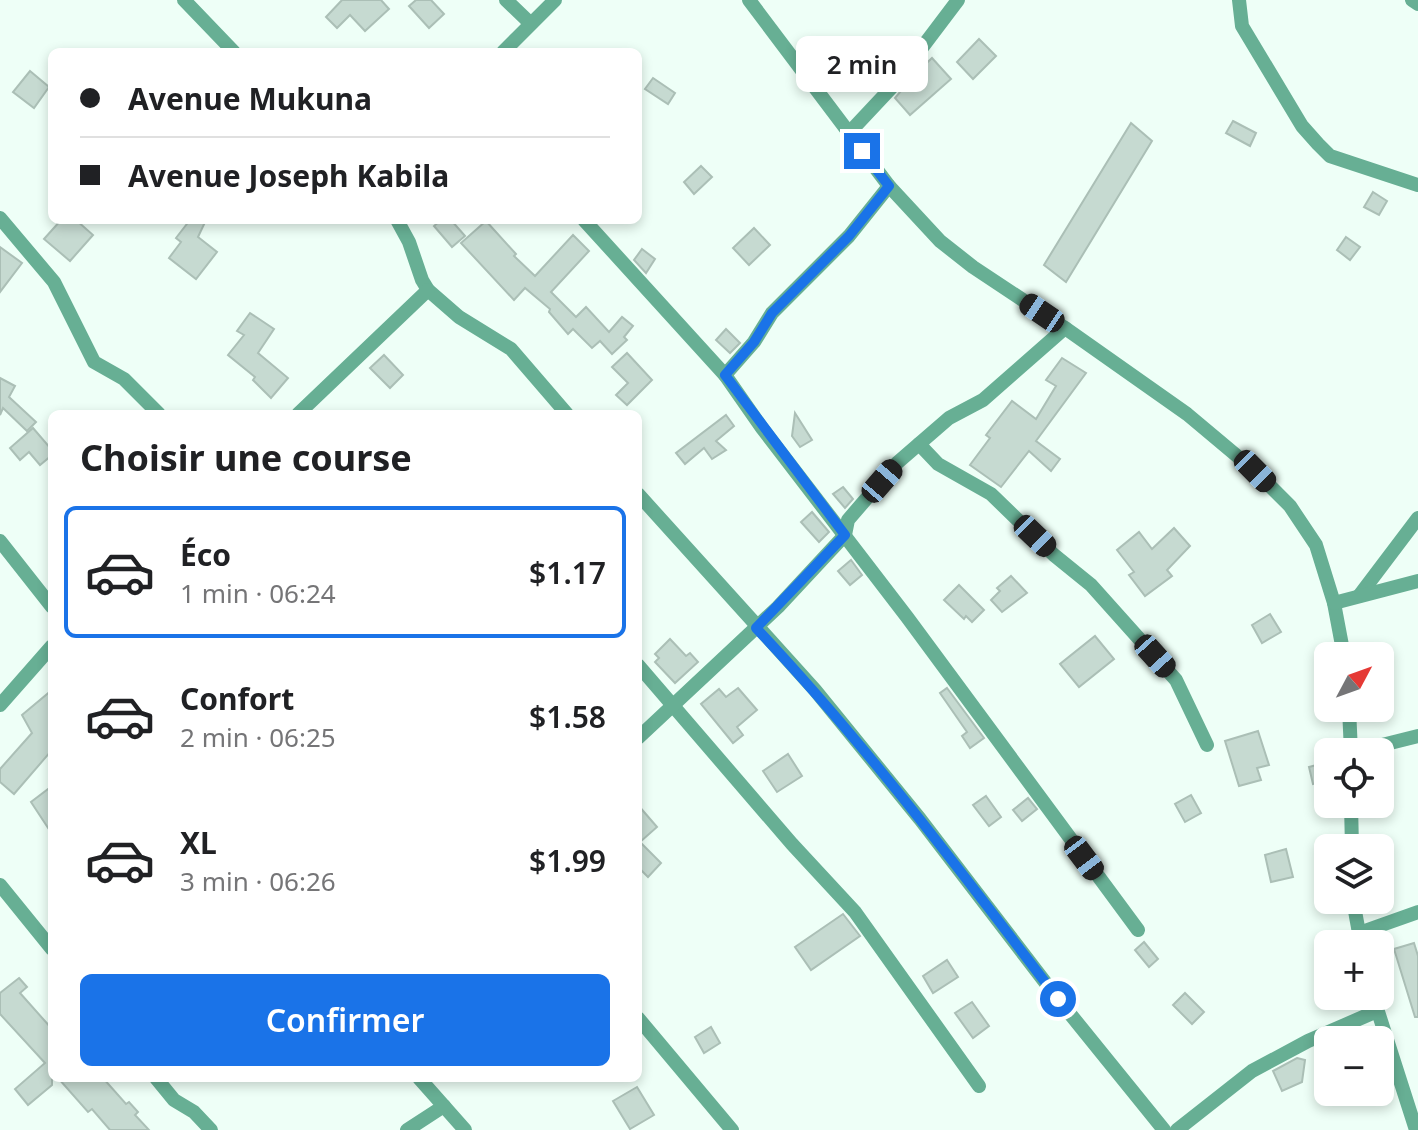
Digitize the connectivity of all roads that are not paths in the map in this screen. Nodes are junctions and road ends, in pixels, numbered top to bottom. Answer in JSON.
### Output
{"nodes":[{"id":1,"x":184,"y":0,"type":"edge"},
{"id":2,"x":506,"y":0,"type":"edge"},
{"id":3,"x":555,"y":0,"type":"edge"},
{"id":4,"x":749,"y":0,"type":"edge"},
{"id":5,"x":958,"y":0,"type":"edge"},
{"id":6,"x":1239,"y":0,"type":"edge"},
{"id":7,"x":1412,"y":0,"type":"edge"},
{"id":8,"x":1418,"y":4,"type":"edge"},
{"id":9,"x":530,"y":23,"type":"junction"},
{"id":10,"x":230,"y":48,"type":"edge"},
{"id":11,"x":507,"y":48,"type":"edge"},
{"id":12,"x":848,"y":134,"type":"junction"},
{"id":13,"x":1418,"y":185,"type":"edge"},
{"id":14,"x":889,"y":186,"type":"junction"},
{"id":15,"x":0,"y":218,"type":"edge"},
{"id":16,"x":399,"y":224,"type":"edge"},
{"id":17,"x":588,"y":224,"type":"edge"},
{"id":18,"x":428,"y":290,"type":"junction"},
{"id":19,"x":1065,"y":328,"type":"junction"},
{"id":20,"x":725,"y":375,"type":"junction"},
{"id":21,"x":155,"y":410,"type":"edge"},
{"id":22,"x":302,"y":410,"type":"edge"},
{"id":23,"x":564,"y":410,"type":"edge"},
{"id":24,"x":919,"y":444,"type":"junction"},
{"id":25,"x":642,"y":499,"type":"edge"},
{"id":26,"x":1418,"y":518,"type":"edge"},
{"id":27,"x":845,"y":535,"type":"junction"},
{"id":28,"x":0,"y":541,"type":"edge"},
{"id":29,"x":1418,"y":581,"type":"edge"},
{"id":30,"x":1359,"y":596,"type":"junction"},
{"id":31,"x":48,"y":602,"type":"edge"},
{"id":32,"x":1334,"y":603,"type":"junction"},
{"id":33,"x":756,"y":628,"type":"junction"},
{"id":34,"x":1341,"y":642,"type":"edge"},
{"id":35,"x":48,"y":651,"type":"edge"},
{"id":36,"x":642,"y":670,"type":"edge"},
{"id":37,"x":0,"y":705,"type":"edge"},
{"id":38,"x":673,"y":707,"type":"junction"},
{"id":39,"x":642,"y":734,"type":"edge"},
{"id":40,"x":1418,"y":736,"type":"edge"},
{"id":41,"x":1394,"y":742,"type":"edge"},
{"id":42,"x":1207,"y":745,"type":"dead end"},
{"id":43,"x":0,"y":885,"type":"edge"},
{"id":44,"x":1418,"y":912,"type":"edge"},
{"id":45,"x":1138,"y":930,"type":"dead end"},
{"id":46,"x":1378,"y":930,"type":"edge"},
{"id":47,"x":48,"y":944,"type":"edge"},
{"id":48,"x":1363,"y":1010,"type":"edge"},
{"id":49,"x":1377,"y":1010,"type":"edge"},
{"id":50,"x":642,"y":1023,"type":"edge"},
{"id":51,"x":159,"y":1082,"type":"edge"},
{"id":52,"x":423,"y":1082,"type":"edge"},
{"id":53,"x":979,"y":1086,"type":"dead end"},
{"id":54,"x":444,"y":1106,"type":"junction"},
{"id":55,"x":211,"y":1130,"type":"edge"},
{"id":56,"x":407,"y":1130,"type":"edge"},
{"id":57,"x":465,"y":1130,"type":"edge"},
{"id":58,"x":732,"y":1130,"type":"edge"},
{"id":59,"x":1164,"y":1130,"type":"edge"},
{"id":60,"x":1177,"y":1130,"type":"edge"},
{"id":61,"x":1416,"y":1130,"type":"edge"}],
"edges":[{"from":1,"to":10,"type":"street"},
{"from":2,"to":9,"type":"street"},
{"from":3,"to":9,"type":"street"},
{"from":4,"to":12,"type":"street"},
{"from":5,"to":12,"type":"street"},
{"from":6,"to":13,"type":"street"},
{"from":7,"to":8,"type":"street"},
{"from":9,"to":11,"type":"street"},
{"from":12,"to":14,"type":"street"},
{"from":14,"to":19,"type":"street"},
{"from":14,"to":20,"type":"street"},
{"from":15,"to":21,"type":"street"},
{"from":16,"to":18,"type":"street"},
{"from":17,"to":20,"type":"street"},
{"from":18,"to":22,"type":"street"},
{"from":18,"to":23,"type":"street"},
{"from":19,"to":24,"type":"street"},
{"from":19,"to":32,"type":"street"},
{"from":20,"to":27,"type":"street"},
{"from":24,"to":27,"type":"street"},
{"from":24,"to":42,"type":"street"},
{"from":25,"to":33,"type":"street"},
{"from":26,"to":30,"type":"street"},
{"from":27,"to":33,"type":"street"},
{"from":27,"to":45,"type":"street"},
{"from":28,"to":31,"type":"street"},
{"from":29,"to":30,"type":"street"},
{"from":30,"to":32,"type":"street"},
{"from":32,"to":34,"type":"street"},
{"from":33,"to":38,"type":"street"},
{"from":33,"to":59,"type":"street"},
{"from":35,"to":37,"type":"street"},
{"from":36,"to":38,"type":"street"},
{"from":38,"to":39,"type":"street"},
{"from":38,"to":53,"type":"street"},
{"from":40,"to":41,"type":"street"},
{"from":43,"to":47,"type":"street"},
{"from":44,"to":46,"type":"street"},
{"from":48,"to":60,"type":"street"},
{"from":49,"to":61,"type":"street"},
{"from":50,"to":58,"type":"street"},
{"from":51,"to":55,"type":"street"},
{"from":52,"to":54,"type":"street"},
{"from":54,"to":56,"type":"street"},
{"from":54,"to":57,"type":"street"}]}
